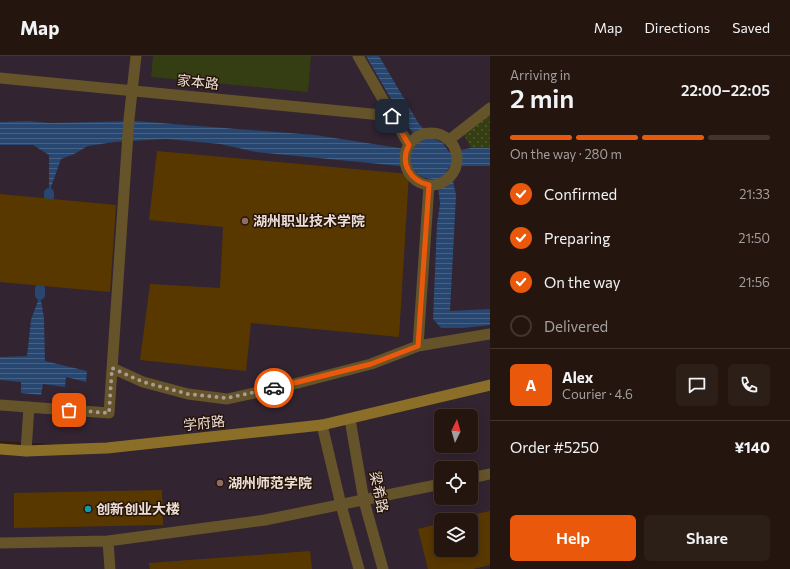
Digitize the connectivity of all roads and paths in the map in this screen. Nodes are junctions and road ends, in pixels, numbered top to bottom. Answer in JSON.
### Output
{"nodes":[{"id":1,"x":136,"y":56,"type":"edge"},
{"id":2,"x":358,"y":56,"type":"edge"},
{"id":3,"x":0,"y":78,"type":"edge"},
{"id":4,"x":132,"y":91,"type":"junction"},
{"id":5,"x":490,"y":108,"type":"edge"},
{"id":6,"x":392,"y":116,"type":"junction"},
{"id":7,"x":410,"y":144,"type":"junction"},
{"id":8,"x":452,"y":145,"type":"junction"},
{"id":9,"x":432,"y":185,"type":"junction"},
{"id":10,"x":490,"y":334,"type":"edge"},
{"id":11,"x":418,"y":346,"type":"junction"},
{"id":12,"x":112,"y":368,"type":"junction"},
{"id":13,"x":490,"y":385,"type":"edge"},
{"id":14,"x":0,"y":405,"type":"edge"},
{"id":15,"x":29,"y":407,"type":"junction"},
{"id":16,"x":350,"y":419,"type":"junction"},
{"id":17,"x":322,"y":425,"type":"junction"},
{"id":18,"x":0,"y":449,"type":"edge"},
{"id":19,"x":26,"y":450,"type":"junction"},
{"id":20,"x":490,"y":474,"type":"edge"},
{"id":21,"x":478,"y":477,"type":"edge"},
{"id":22,"x":434,"y":486,"type":"edge"},
{"id":23,"x":364,"y":501,"type":"junction"},
{"id":24,"x":341,"y":505,"type":"junction"},
{"id":25,"x":108,"y":541,"type":"junction"},
{"id":26,"x":0,"y":543,"type":"edge"},
{"id":27,"x":110,"y":569,"type":"edge"},
{"id":28,"x":359,"y":569,"type":"edge"},
{"id":29,"x":383,"y":569,"type":"edge"}],
"edges":[{"from":1,"to":4,"type":"street"},
{"from":2,"to":6,"type":"street"},
{"from":3,"to":4,"type":"street","name":"家本路"},
{"from":4,"to":6,"type":"street","name":"家本路"},
{"from":4,"to":12,"type":"street"},
{"from":5,"to":8,"type":"street"},
{"from":6,"to":7,"type":"street"},
{"from":7,"to":8,"type":"street"},
{"from":7,"to":9,"type":"street"},
{"from":8,"to":9,"type":"street"},
{"from":9,"to":11,"type":"street"},
{"from":10,"to":11,"type":"street"},
{"from":11,"to":12,"type":"street"},
{"from":12,"to":15,"type":"street"},
{"from":13,"to":16,"type":"main road","name":"学府路"},
{"from":14,"to":15,"type":"street"},
{"from":15,"to":19,"type":"street"},
{"from":16,"to":17,"type":"main road","name":"学府路"},
{"from":16,"to":23,"type":"street","name":"梁希路"},
{"from":17,"to":19,"type":"main road","name":"学府路"},
{"from":17,"to":24,"type":"street"},
{"from":18,"to":19,"type":"main road","name":"学府路"},
{"from":20,"to":21,"type":"street"},
{"from":22,"to":23,"type":"street"},
{"from":23,"to":24,"type":"street"},
{"from":23,"to":29,"type":"street","name":"梁希路"},
{"from":24,"to":25,"type":"street"},
{"from":24,"to":28,"type":"street"},
{"from":25,"to":26,"type":"street"},
{"from":25,"to":27,"type":"street"}]}
